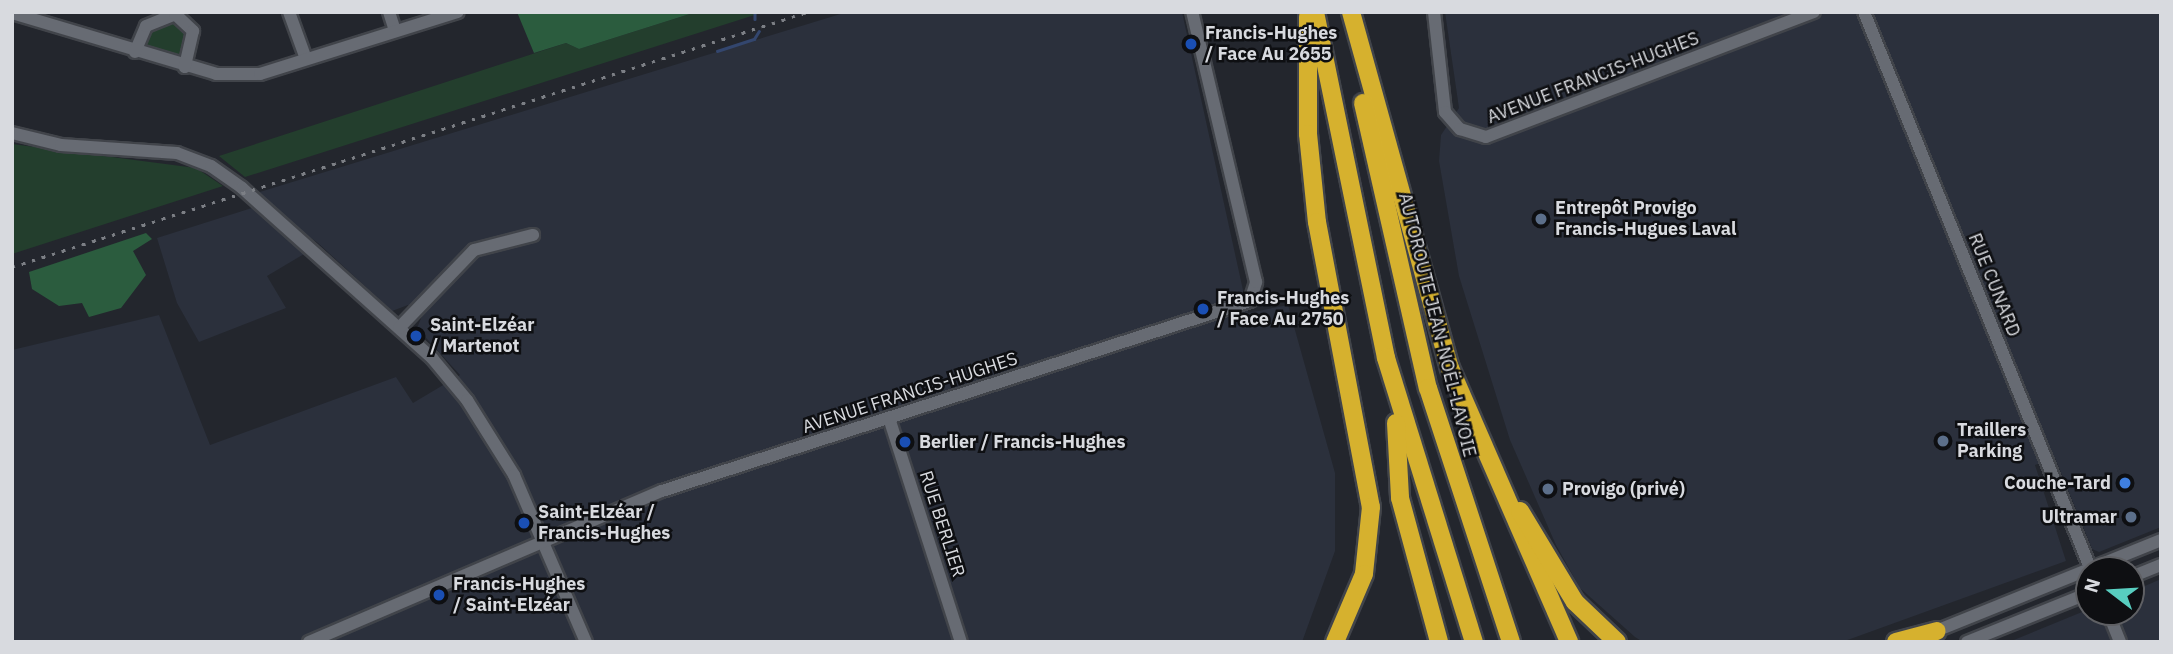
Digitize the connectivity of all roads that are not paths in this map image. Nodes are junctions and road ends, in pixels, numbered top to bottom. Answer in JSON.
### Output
{"nodes":[{"id":1,"x":289,"y":12,"type":"edge"},
{"id":2,"x":389,"y":12,"type":"edge"},
{"id":3,"x":457,"y":12,"type":"edge"},
{"id":4,"x":1192,"y":12,"type":"edge"},
{"id":5,"x":1308,"y":12,"type":"edge"},
{"id":6,"x":1315,"y":12,"type":"edge"},
{"id":7,"x":1350,"y":12,"type":"edge"},
{"id":8,"x":1434,"y":12,"type":"edge"},
{"id":9,"x":1814,"y":12,"type":"edge"},
{"id":10,"x":1864,"y":12,"type":"edge"},
{"id":11,"x":12,"y":13,"type":"edge"},
{"id":12,"x":43,"y":16,"type":"edge"},
{"id":13,"x":395,"y":30,"type":"junction"},
{"id":14,"x":135,"y":52,"type":"junction"},
{"id":15,"x":306,"y":59,"type":"junction"},
{"id":16,"x":185,"y":67,"type":"junction"},
{"id":17,"x":12,"y":133,"type":"edge"},
{"id":18,"x":533,"y":235,"type":"dead end"},
{"id":19,"x":399,"y":328,"type":"junction"},
{"id":20,"x":1394,"y":388,"type":"junction"},
{"id":21,"x":889,"y":418,"type":"junction"},
{"id":22,"x":1474,"y":432,"type":"junction"},
{"id":23,"x":2161,"y":540,"type":"edge"},
{"id":24,"x":543,"y":542,"type":"junction"},
{"id":25,"x":2086,"y":556,"type":"edge"},
{"id":26,"x":2122,"y":556,"type":"edge"},
{"id":27,"x":2075,"y":575,"type":"edge"},
{"id":28,"x":2075,"y":599,"type":"edge"},
{"id":29,"x":1937,"y":631,"type":"junction"},
{"id":30,"x":309,"y":642,"type":"edge"},
{"id":31,"x":586,"y":642,"type":"edge"},
{"id":32,"x":961,"y":642,"type":"edge"},
{"id":33,"x":1335,"y":642,"type":"edge"},
{"id":34,"x":1439,"y":642,"type":"edge"},
{"id":35,"x":1474,"y":642,"type":"edge"},
{"id":36,"x":1511,"y":642,"type":"edge"},
{"id":37,"x":1569,"y":642,"type":"edge"},
{"id":38,"x":1617,"y":642,"type":"edge"},
{"id":39,"x":1896,"y":642,"type":"edge"},
{"id":40,"x":1912,"y":642,"type":"edge"},
{"id":41,"x":1967,"y":642,"type":"edge"}],
"edges":[{"from":1,"to":15,"type":"street"},
{"from":2,"to":13,"type":"street"},
{"from":3,"to":13,"type":"street"},
{"from":4,"to":21,"type":"street","name":"AVENUE FRANCIS-HUGHES"},
{"from":5,"to":33,"type":"highway"},
{"from":6,"to":20,"type":"highway"},
{"from":7,"to":22,"type":"highway"},
{"from":7,"to":36,"type":"highway","name":"AUTOROUTE JEAN-NOËL-LAVOIE"},
{"from":8,"to":9,"type":"street","name":"AVENUE FRANCIS-HUGHES"},
{"from":10,"to":25,"type":"street","name":"RUE CUNARD"},
{"from":11,"to":12,"type":"street"},
{"from":12,"to":14,"type":"street"},
{"from":13,"to":15,"type":"street"},
{"from":14,"to":16,"type":"street"},
{"from":14,"to":16,"type":"street"},
{"from":15,"to":16,"type":"street"},
{"from":17,"to":19,"type":"street"},
{"from":18,"to":19,"type":"street"},
{"from":19,"to":24,"type":"street"},
{"from":20,"to":34,"type":"highway"},
{"from":20,"to":35,"type":"highway"},
{"from":21,"to":24,"type":"street","name":"AVENUE FRANCIS-HUGHES"},
{"from":21,"to":32,"type":"street","name":"RUE BERLIER"},
{"from":22,"to":37,"type":"highway"},
{"from":22,"to":38,"type":"highway"},
{"from":23,"to":26,"type":"street"},
{"from":24,"to":30,"type":"street","name":"AVENUE FRANCIS-HUGHES"},
{"from":24,"to":31,"type":"street"},
{"from":27,"to":29,"type":"street"},
{"from":28,"to":41,"type":"street"},
{"from":29,"to":39,"type":"highway"},
{"from":29,"to":40,"type":"street"}]}
